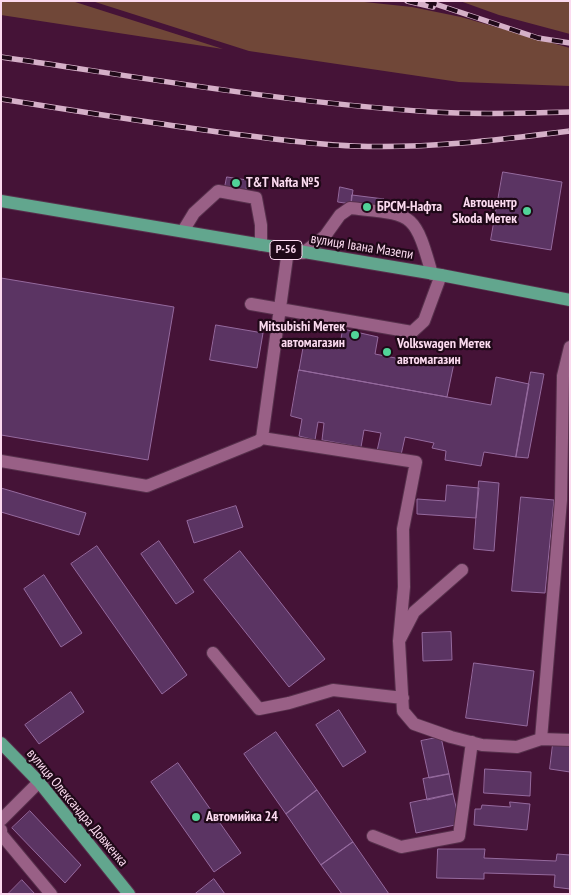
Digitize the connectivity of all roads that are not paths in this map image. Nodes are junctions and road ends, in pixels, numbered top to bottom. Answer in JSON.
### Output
{"nodes":[{"id":1,"x":1,"y":201,"type":"edge"},
{"id":2,"x":183,"y":231,"type":"junction"},
{"id":3,"x":261,"y":246,"type":"junction"},
{"id":4,"x":288,"y":250,"type":"junction"},
{"id":5,"x":302,"y":253,"type":"junction"},
{"id":6,"x":436,"y":275,"type":"junction"},
{"id":7,"x":570,"y":300,"type":"edge"},
{"id":8,"x":251,"y":304,"type":"dead end"},
{"id":9,"x":279,"y":309,"type":"junction"},
{"id":10,"x":570,"y":347,"type":"edge"},
{"id":11,"x":262,"y":438,"type":"junction"},
{"id":12,"x":1,"y":461,"type":"edge"},
{"id":13,"x":565,"y":473,"type":"edge"},
{"id":14,"x":462,"y":570,"type":"dead end"},
{"id":15,"x":399,"y":642,"type":"junction"},
{"id":16,"x":213,"y":653,"type":"dead end"},
{"id":17,"x":403,"y":698,"type":"junction"},
{"id":18,"x":541,"y":739,"type":"junction"},
{"id":19,"x":570,"y":740,"type":"edge"},
{"id":20,"x":472,"y":742,"type":"junction"},
{"id":21,"x":1,"y":743,"type":"edge"},
{"id":22,"x":39,"y":782,"type":"junction"},
{"id":23,"x":1,"y":820,"type":"edge"},
{"id":24,"x":1,"y":830,"type":"edge"},
{"id":25,"x":373,"y":836,"type":"dead end"},
{"id":26,"x":51,"y":894,"type":"edge"},
{"id":27,"x":129,"y":894,"type":"edge"}],
"edges":[{"from":1,"to":2,"type":"main road","name":"вулиця Івана Мазепи","number":"Р-56"},
{"from":2,"to":3,"type":"main road","name":"вулиця Івана Мазепи","number":"Р-56"},
{"from":2,"to":3,"type":"lane"},
{"from":3,"to":4,"type":"main road","name":"вулиця Івана Мазепи","number":"Р-56"},
{"from":4,"to":5,"type":"main road","name":"вулиця Івана Мазепи","number":"Р-56"},
{"from":4,"to":9,"type":"lane"},
{"from":5,"to":6,"type":"main road","name":"вулиця Івана Мазепи","number":"Р-56"},
{"from":5,"to":6,"type":"lane"},
{"from":6,"to":7,"type":"main road","name":"вулиця Івана Мазепи","number":"Р-56"},
{"from":6,"to":9,"type":"lane"},
{"from":8,"to":9,"type":"lane"},
{"from":9,"to":11,"type":"lane"},
{"from":10,"to":13,"type":"lane"},
{"from":11,"to":12,"type":"lane"},
{"from":11,"to":15,"type":"lane"},
{"from":13,"to":18,"type":"lane"},
{"from":14,"to":15,"type":"lane"},
{"from":15,"to":17,"type":"lane"},
{"from":16,"to":17,"type":"lane"},
{"from":17,"to":20,"type":"lane"},
{"from":18,"to":19,"type":"lane"},
{"from":18,"to":20,"type":"lane"},
{"from":20,"to":25,"type":"lane"},
{"from":21,"to":22,"type":"main road","name":"вулиця Олександра Довженка"},
{"from":22,"to":23,"type":"lane"},
{"from":22,"to":27,"type":"main road","name":"вулиця Олександра Довженка"},
{"from":24,"to":26,"type":"lane"}]}
